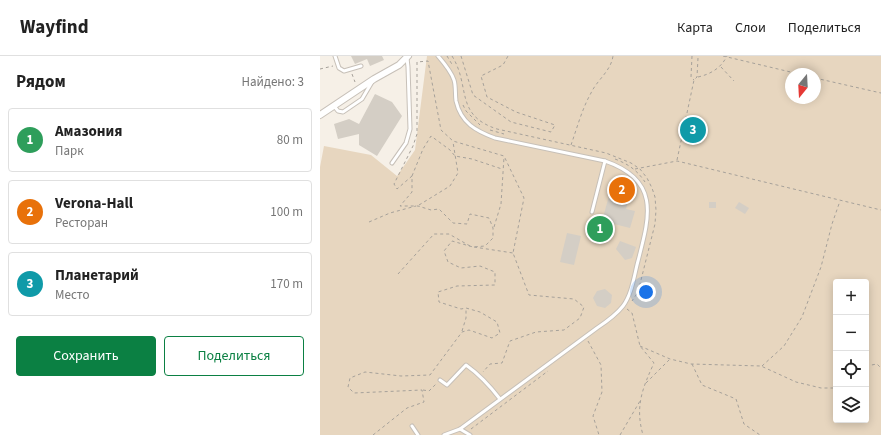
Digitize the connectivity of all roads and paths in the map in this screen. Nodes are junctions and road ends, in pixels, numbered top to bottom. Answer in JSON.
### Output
{"nodes":[{"id":1,"x":335,"y":56,"type":"edge"},
{"id":2,"x":438,"y":56,"type":"edge"},
{"id":3,"x":447,"y":56,"type":"edge"},
{"id":4,"x":452,"y":56,"type":"edge"},
{"id":5,"x":461,"y":56,"type":"edge"},
{"id":6,"x":508,"y":56,"type":"edge"},
{"id":7,"x":613,"y":56,"type":"edge"},
{"id":8,"x":723,"y":56,"type":"edge"},
{"id":9,"x":727,"y":56,"type":"edge"},
{"id":10,"x":407,"y":57,"type":"edge"},
{"id":11,"x":693,"y":57,"type":"edge"},
{"id":12,"x":699,"y":57,"type":"edge"},
{"id":13,"x":338,"y":64,"type":"junction"},
{"id":14,"x":361,"y":66,"type":"dead end"},
{"id":15,"x":721,"y":66,"type":"junction"},
{"id":16,"x":320,"y":69,"type":"edge"},
{"id":17,"x":455,"y":69,"type":"dead end"},
{"id":18,"x":351,"y":70,"type":"junction"},
{"id":19,"x":785,"y":70,"type":"edge"},
{"id":20,"x":697,"y":77,"type":"junction"},
{"id":21,"x":374,"y":79,"type":"junction"},
{"id":22,"x":821,"y":79,"type":"edge"},
{"id":23,"x":694,"y":80,"type":"junction"},
{"id":24,"x":734,"y":81,"type":"dead end"},
{"id":25,"x":358,"y":90,"type":"junction"},
{"id":26,"x":881,"y":93,"type":"edge"},
{"id":27,"x":461,"y":101,"type":"dead end"},
{"id":28,"x":334,"y":105,"type":"junction"},
{"id":29,"x":320,"y":115,"type":"edge"},
{"id":30,"x":481,"y":126,"type":"dead end"},
{"id":31,"x":489,"y":130,"type":"dead end"},
{"id":32,"x":508,"y":135,"type":"dead end"},
{"id":33,"x":453,"y":141,"type":"junction"},
{"id":34,"x":571,"y":145,"type":"junction"},
{"id":35,"x":455,"y":156,"type":"junction"},
{"id":36,"x":504,"y":156,"type":"junction"},
{"id":37,"x":610,"y":158,"type":"dead end"},
{"id":38,"x":604,"y":161,"type":"junction"},
{"id":39,"x":677,"y":161,"type":"junction"},
{"id":40,"x":392,"y":163,"type":"dead end"},
{"id":41,"x":502,"y":169,"type":"junction"},
{"id":42,"x":635,"y":169,"type":"junction"},
{"id":43,"x":640,"y":169,"type":"junction"},
{"id":44,"x":412,"y":176,"type":"junction"},
{"id":45,"x":647,"y":186,"type":"dead end"},
{"id":46,"x":840,"y":200,"type":"junction"},
{"id":47,"x":418,"y":206,"type":"junction"},
{"id":48,"x":881,"y":210,"type":"edge"},
{"id":49,"x":592,"y":212,"type":"dead end"},
{"id":50,"x":369,"y":222,"type":"dead end"},
{"id":51,"x":493,"y":228,"type":"junction"},
{"id":52,"x":473,"y":247,"type":"junction"},
{"id":53,"x":514,"y":253,"type":"junction"},
{"id":54,"x":641,"y":268,"type":"dead end"},
{"id":55,"x":398,"y":274,"type":"dead end"},
{"id":56,"x":623,"y":306,"type":"junction"},
{"id":57,"x":629,"y":306,"type":"dead end"},
{"id":58,"x":466,"y":308,"type":"junction"},
{"id":59,"x":627,"y":310,"type":"junction"},
{"id":60,"x":462,"y":332,"type":"junction"},
{"id":61,"x":585,"y":337,"type":"junction"},
{"id":62,"x":640,"y":346,"type":"junction"},
{"id":63,"x":670,"y":359,"type":"junction"},
{"id":64,"x":691,"y":364,"type":"junction"},
{"id":65,"x":869,"y":365,"type":"edge"},
{"id":66,"x":761,"y":366,"type":"junction"},
{"id":67,"x":881,"y":368,"type":"edge"},
{"id":68,"x":551,"y":369,"type":"dead end"},
{"id":69,"x":480,"y":375,"type":"junction"},
{"id":70,"x":440,"y":380,"type":"joint"},
{"id":71,"x":644,"y":385,"type":"junction"},
{"id":72,"x":833,"y":388,"type":"edge"},
{"id":73,"x":422,"y":390,"type":"junction"},
{"id":74,"x":500,"y":399,"type":"junction"},
{"id":75,"x":640,"y":400,"type":"junction"},
{"id":76,"x":412,"y":426,"type":"dead end"},
{"id":77,"x":460,"y":429,"type":"junction"},
{"id":78,"x":466,"y":432,"type":"junction"},
{"id":79,"x":373,"y":435,"type":"edge"},
{"id":80,"x":418,"y":435,"type":"edge"},
{"id":81,"x":444,"y":435,"type":"edge"},
{"id":82,"x":470,"y":435,"type":"edge"},
{"id":83,"x":599,"y":435,"type":"edge"},
{"id":84,"x":620,"y":435,"type":"edge"},
{"id":85,"x":643,"y":435,"type":"edge"},
{"id":86,"x":760,"y":435,"type":"edge"}],
"edges":[{"from":1,"to":13,"type":"lane"},
{"from":2,"to":38,"type":"lane"},
{"from":3,"to":17,"type":"path"},
{"from":4,"to":34,"type":"path"},
{"from":5,"to":6,"type":"path"},
{"from":7,"to":34,"type":"path"},
{"from":8,"to":9,"type":"path"},
{"from":9,"to":15,"type":"path"},
{"from":9,"to":19,"type":"path"},
{"from":10,"to":21,"type":"street"},
{"from":10,"to":40,"type":"lane"},
{"from":11,"to":12,"type":"path"},
{"from":11,"to":23,"type":"path"},
{"from":12,"to":20,"type":"path"},
{"from":13,"to":16,"type":"path"},
{"from":13,"to":18,"type":"lane"},
{"from":14,"to":18,"type":"lane"},
{"from":15,"to":20,"type":"path"},
{"from":15,"to":24,"type":"path"},
{"from":18,"to":25,"type":"path"},
{"from":20,"to":23,"type":"path"},
{"from":21,"to":25,"type":"street"},
{"from":21,"to":28,"type":"lane"},
{"from":22,"to":26,"type":"path"},
{"from":23,"to":39,"type":"path"},
{"from":25,"to":28,"type":"street"},
{"from":27,"to":30,"type":"path"},
{"from":28,"to":29,"type":"street"},
{"from":31,"to":32,"type":"path"},
{"from":33,"to":35,"type":"path"},
{"from":33,"to":36,"type":"path"},
{"from":33,"to":44,"type":"path"},
{"from":34,"to":43,"type":"path"},
{"from":35,"to":41,"type":"path"},
{"from":35,"to":44,"type":"path"},
{"from":35,"to":47,"type":"path"},
{"from":36,"to":41,"type":"path"},
{"from":36,"to":53,"type":"path"},
{"from":37,"to":42,"type":"path"},
{"from":38,"to":49,"type":"lane"},
{"from":38,"to":56,"type":"lane"},
{"from":39,"to":43,"type":"path"},
{"from":39,"to":46,"type":"path"},
{"from":41,"to":51,"type":"path"},
{"from":42,"to":43,"type":"path"},
{"from":42,"to":45,"type":"path"},
{"from":43,"to":54,"type":"path"},
{"from":44,"to":47,"type":"path"},
{"from":46,"to":48,"type":"path"},
{"from":46,"to":66,"type":"path"},
{"from":47,"to":50,"type":"path"},
{"from":47,"to":51,"type":"path"},
{"from":51,"to":52,"type":"path"},
{"from":52,"to":53,"type":"path"},
{"from":52,"to":55,"type":"path"},
{"from":52,"to":58,"type":"path"},
{"from":53,"to":69,"type":"path"},
{"from":56,"to":59,"type":"path"},
{"from":56,"to":61,"type":"lane"},
{"from":57,"to":59,"type":"path"},
{"from":58,"to":60,"type":"path"},
{"from":58,"to":60,"type":"path"},
{"from":59,"to":62,"type":"path"},
{"from":60,"to":73,"type":"path"},
{"from":61,"to":74,"type":"lane"},
{"from":61,"to":83,"type":"path"},
{"from":62,"to":63,"type":"path"},
{"from":62,"to":71,"type":"path"},
{"from":63,"to":64,"type":"path"},
{"from":63,"to":71,"type":"path"},
{"from":64,"to":66,"type":"path"},
{"from":64,"to":86,"type":"path"},
{"from":65,"to":67,"type":"path"},
{"from":66,"to":72,"type":"path"},
{"from":68,"to":78,"type":"path"},
{"from":69,"to":70,"type":"lane"},
{"from":69,"to":74,"type":"lane"},
{"from":70,"to":73,"type":"path"},
{"from":71,"to":75,"type":"path"},
{"from":73,"to":79,"type":"path"},
{"from":74,"to":77,"type":"lane"},
{"from":75,"to":84,"type":"path"},
{"from":75,"to":85,"type":"path"},
{"from":76,"to":80,"type":"lane"},
{"from":77,"to":78,"type":"lane"},
{"from":77,"to":81,"type":"lane"},
{"from":78,"to":82,"type":"lane"}]}
